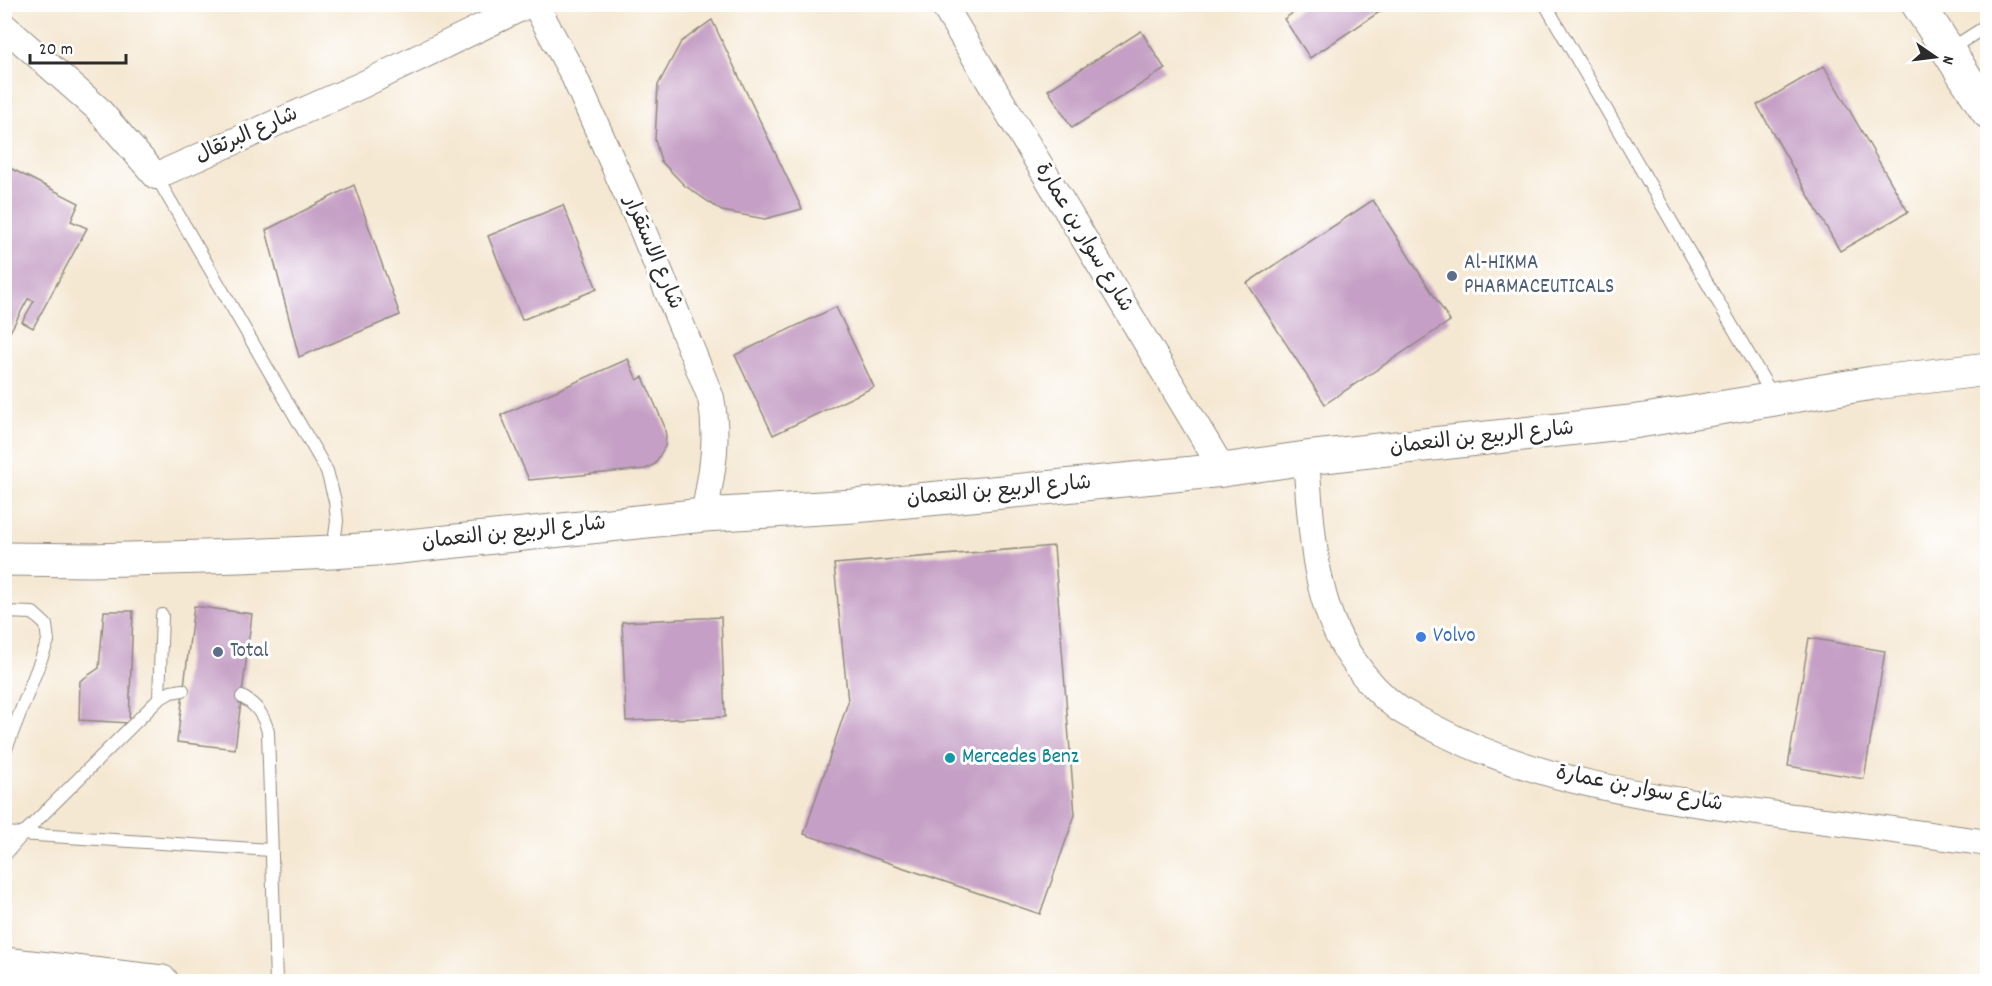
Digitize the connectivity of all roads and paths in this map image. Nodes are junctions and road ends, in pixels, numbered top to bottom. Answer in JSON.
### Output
{"nodes":[{"id":1,"x":530,"y":4,"type":"edge"},
{"id":2,"x":535,"y":4,"type":"edge"},
{"id":3,"x":944,"y":4,"type":"edge"},
{"id":4,"x":1545,"y":4,"type":"edge"},
{"id":5,"x":1918,"y":4,"type":"edge"},
{"id":6,"x":1988,"y":25,"type":"edge"},
{"id":7,"x":4,"y":26,"type":"edge"},
{"id":8,"x":1948,"y":51,"type":"junction"},
{"id":9,"x":1988,"y":112,"type":"edge"},
{"id":10,"x":156,"y":176,"type":"junction"},
{"id":11,"x":1988,"y":369,"type":"edge"},
{"id":12,"x":1775,"y":399,"type":"junction"},
{"id":13,"x":1305,"y":458,"type":"junction"},
{"id":14,"x":1223,"y":470,"type":"junction"},
{"id":15,"x":704,"y":515,"type":"junction"},
{"id":16,"x":332,"y":552,"type":"junction"},
{"id":17,"x":4,"y":559,"type":"edge"},
{"id":18,"x":4,"y":612,"type":"edge"},
{"id":19,"x":162,"y":615,"type":"dead end"},
{"id":20,"x":183,"y":690,"type":"dead end"},
{"id":21,"x":242,"y":697,"type":"dead end"},
{"id":22,"x":159,"y":699,"type":"junction"},
{"id":23,"x":4,"y":754,"type":"edge"},
{"id":24,"x":4,"y":833,"type":"edge"},
{"id":25,"x":22,"y":835,"type":"junction"},
{"id":26,"x":1988,"y":843,"type":"edge"},
{"id":27,"x":271,"y":850,"type":"junction"},
{"id":28,"x":4,"y":856,"type":"edge"},
{"id":29,"x":4,"y":964,"type":"edge"},
{"id":30,"x":162,"y":981,"type":"edge"},
{"id":31,"x":276,"y":981,"type":"edge"}],
"edges":[{"from":1,"to":10,"type":"street","name":"شارع البرتقال"},
{"from":2,"to":15,"type":"street","name":"شارع الاستقرار"},
{"from":3,"to":14,"type":"street","name":"شارع سوار بن عمارة"},
{"from":4,"to":12,"type":"lane"},
{"from":5,"to":8,"type":"main road"},
{"from":6,"to":8,"type":"lane"},
{"from":7,"to":10,"type":"street"},
{"from":8,"to":9,"type":"main road"},
{"from":10,"to":16,"type":"lane"},
{"from":11,"to":12,"type":"main road","name":"شارع الربيع بن النعمان"},
{"from":12,"to":13,"type":"main road","name":"شارع الربيع بن النعمان"},
{"from":13,"to":14,"type":"main road","name":"شارع الربيع بن النعمان"},
{"from":13,"to":26,"type":"street","name":"شارع سوار بن عمارة"},
{"from":14,"to":15,"type":"main road","name":"شارع الربيع بن النعمان"},
{"from":15,"to":16,"type":"main road","name":"شارع الربيع بن النعمان"},
{"from":16,"to":17,"type":"main road","name":"شارع الربيع بن النعمان"},
{"from":18,"to":23,"type":"lane"},
{"from":19,"to":22,"type":"lane"},
{"from":20,"to":22,"type":"lane"},
{"from":21,"to":27,"type":"lane"},
{"from":22,"to":25,"type":"lane"},
{"from":24,"to":25,"type":"lane"},
{"from":25,"to":27,"type":"lane"},
{"from":25,"to":28,"type":"lane"},
{"from":27,"to":31,"type":"lane"},
{"from":29,"to":30,"type":"main road"}]}
